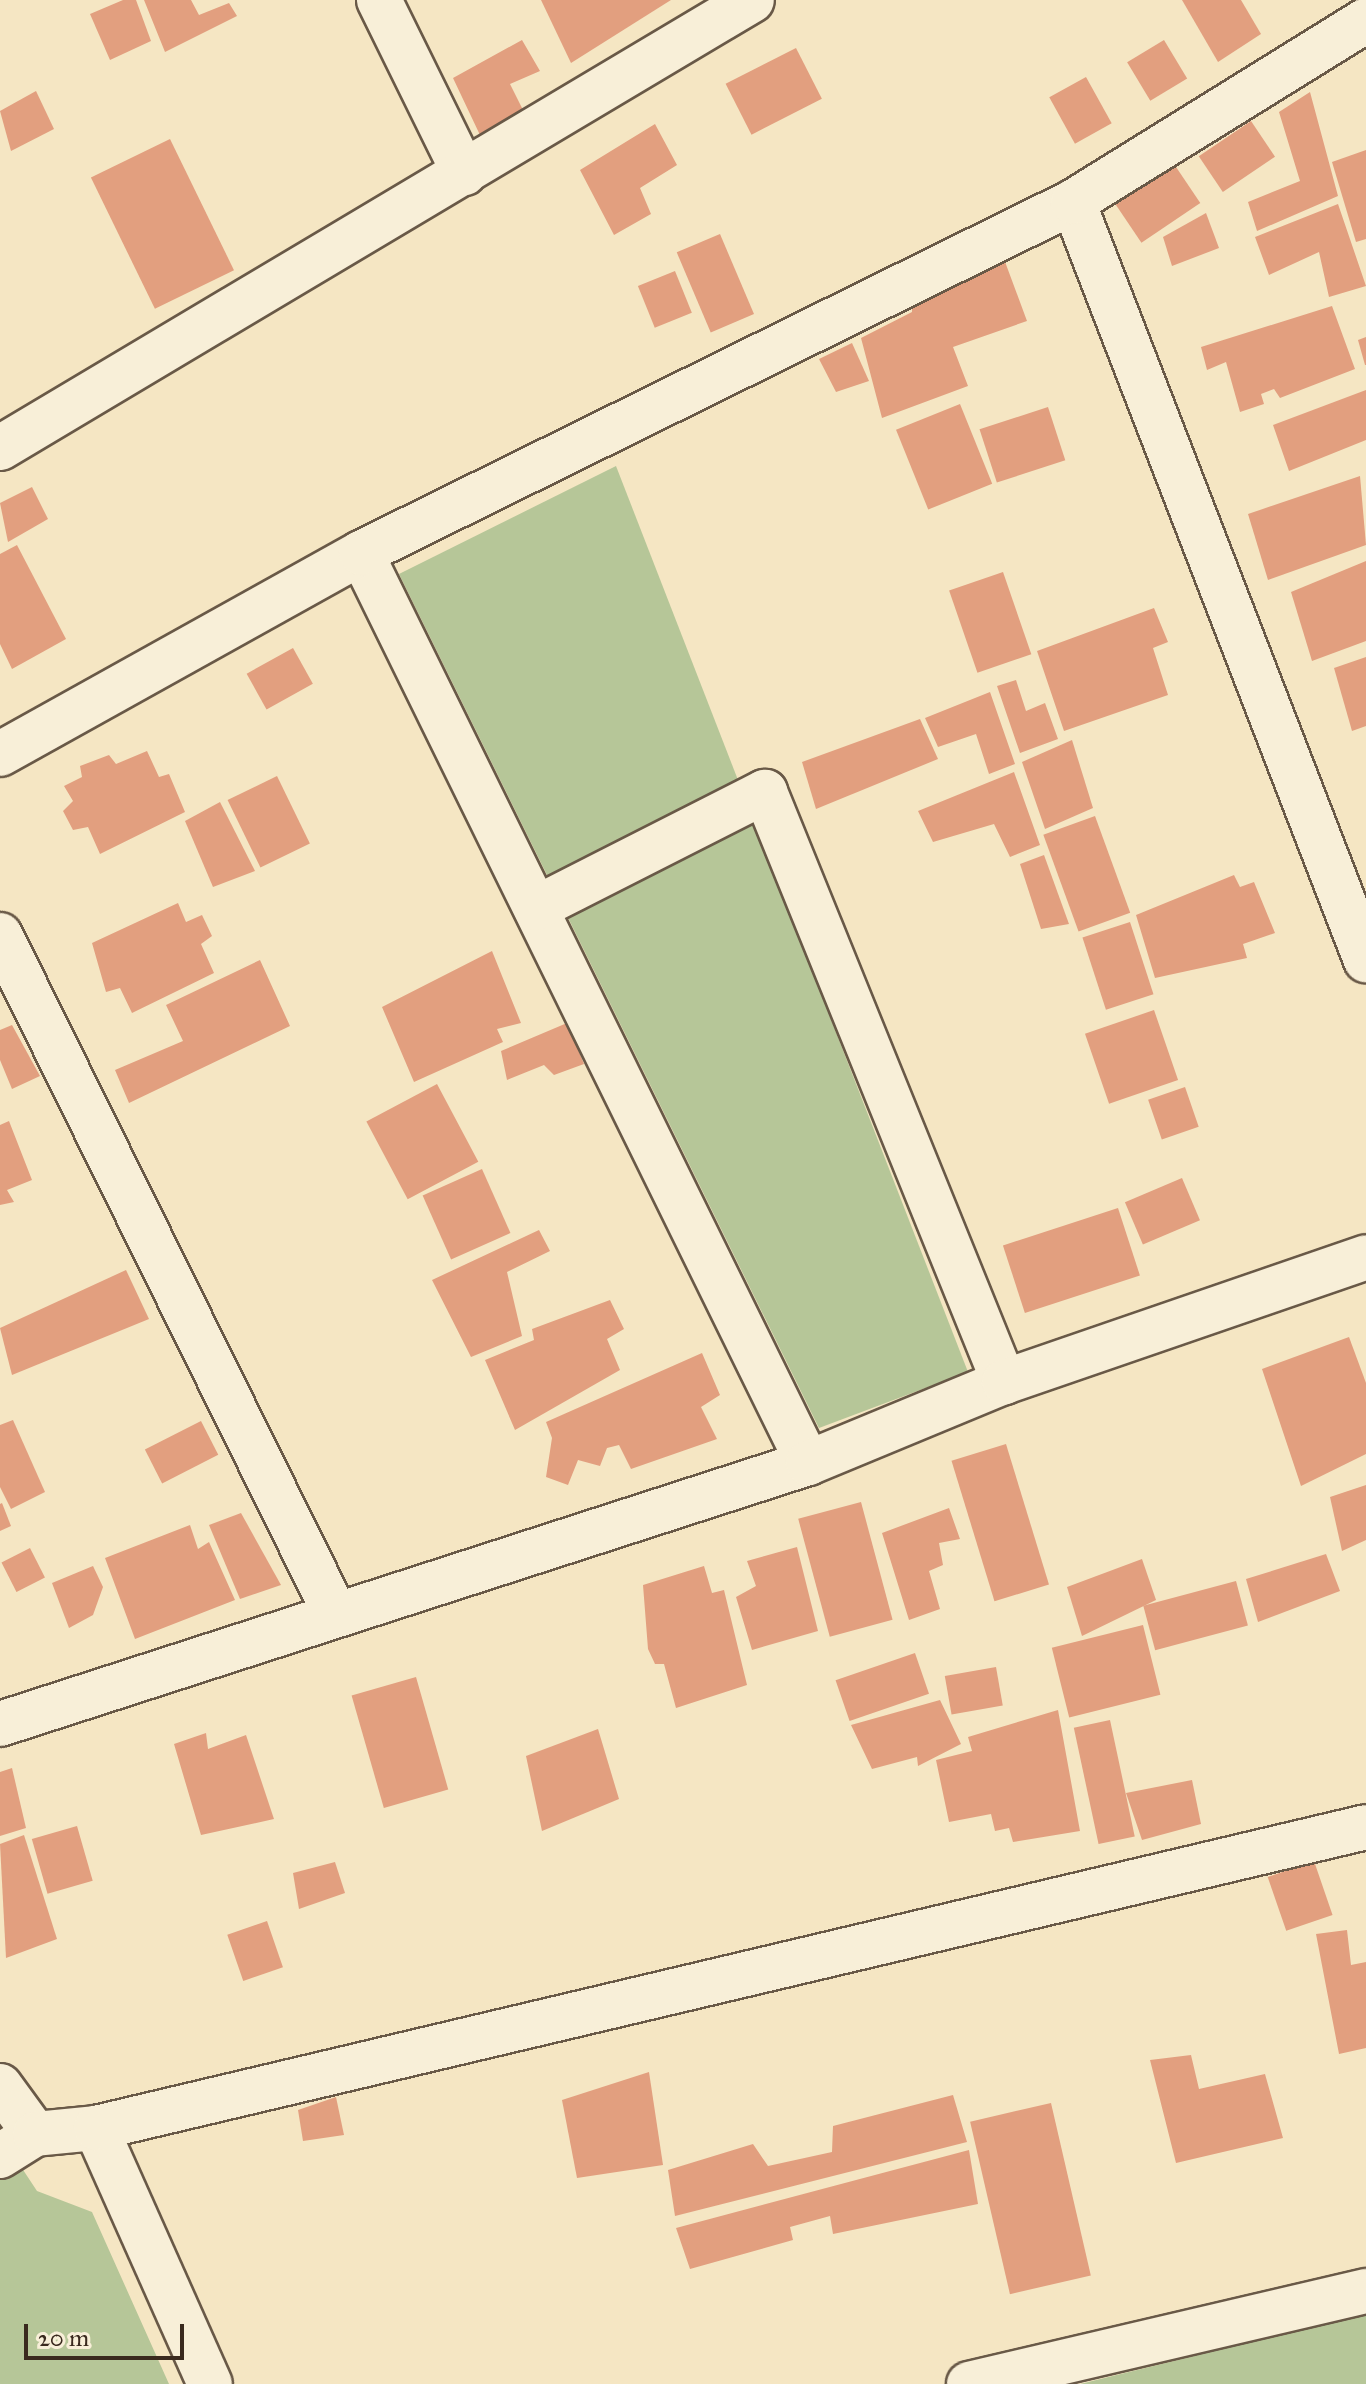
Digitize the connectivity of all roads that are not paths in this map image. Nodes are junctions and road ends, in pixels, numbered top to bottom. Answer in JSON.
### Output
{"nodes":[{"id":1,"x":379,"y":0,"type":"edge"},
{"id":2,"x":752,"y":0,"type":"edge"},
{"id":3,"x":1366,"y":20,"type":"edge"},
{"id":4,"x":464,"y":173,"type":"junction"},
{"id":5,"x":1073,"y":202,"type":"junction"},
{"id":6,"x":0,"y":448,"type":"edge"},
{"id":7,"x":361,"y":553,"type":"junction"},
{"id":8,"x":0,"y":754,"type":"edge"},
{"id":9,"x":536,"y":908,"type":"junction"},
{"id":10,"x":0,"y":935,"type":"edge"},
{"id":11,"x":1366,"y":960,"type":"edge"},
{"id":12,"x":1366,"y":1257,"type":"edge"},
{"id":13,"x":1004,"y":1382,"type":"junction"},
{"id":14,"x":808,"y":1463,"type":"junction"},
{"id":15,"x":336,"y":1615,"type":"junction"},
{"id":16,"x":0,"y":1724,"type":"edge"},
{"id":17,"x":1366,"y":1827,"type":"edge"},
{"id":18,"x":0,"y":2086,"type":"edge"},
{"id":19,"x":96,"y":2128,"type":"junction"},
{"id":20,"x":18,"y":2145,"type":"edge"},
{"id":21,"x":1366,"y":2291,"type":"edge"},
{"id":22,"x":210,"y":2384,"type":"edge"},
{"id":23,"x":969,"y":2384,"type":"edge"}],
"edges":[{"from":1,"to":4,"type":"street"},
{"from":2,"to":4,"type":"street"},
{"from":3,"to":5,"type":"street"},
{"from":4,"to":6,"type":"street"},
{"from":5,"to":7,"type":"street"},
{"from":5,"to":11,"type":"street"},
{"from":7,"to":8,"type":"street"},
{"from":7,"to":9,"type":"street"},
{"from":9,"to":13,"type":"street"},
{"from":9,"to":14,"type":"street"},
{"from":10,"to":15,"type":"street"},
{"from":12,"to":13,"type":"street"},
{"from":13,"to":14,"type":"street"},
{"from":14,"to":15,"type":"street"},
{"from":15,"to":16,"type":"street"},
{"from":17,"to":19,"type":"street"},
{"from":18,"to":20,"type":"street"},
{"from":19,"to":20,"type":"street"},
{"from":19,"to":22,"type":"street"},
{"from":21,"to":23,"type":"street"}]}
